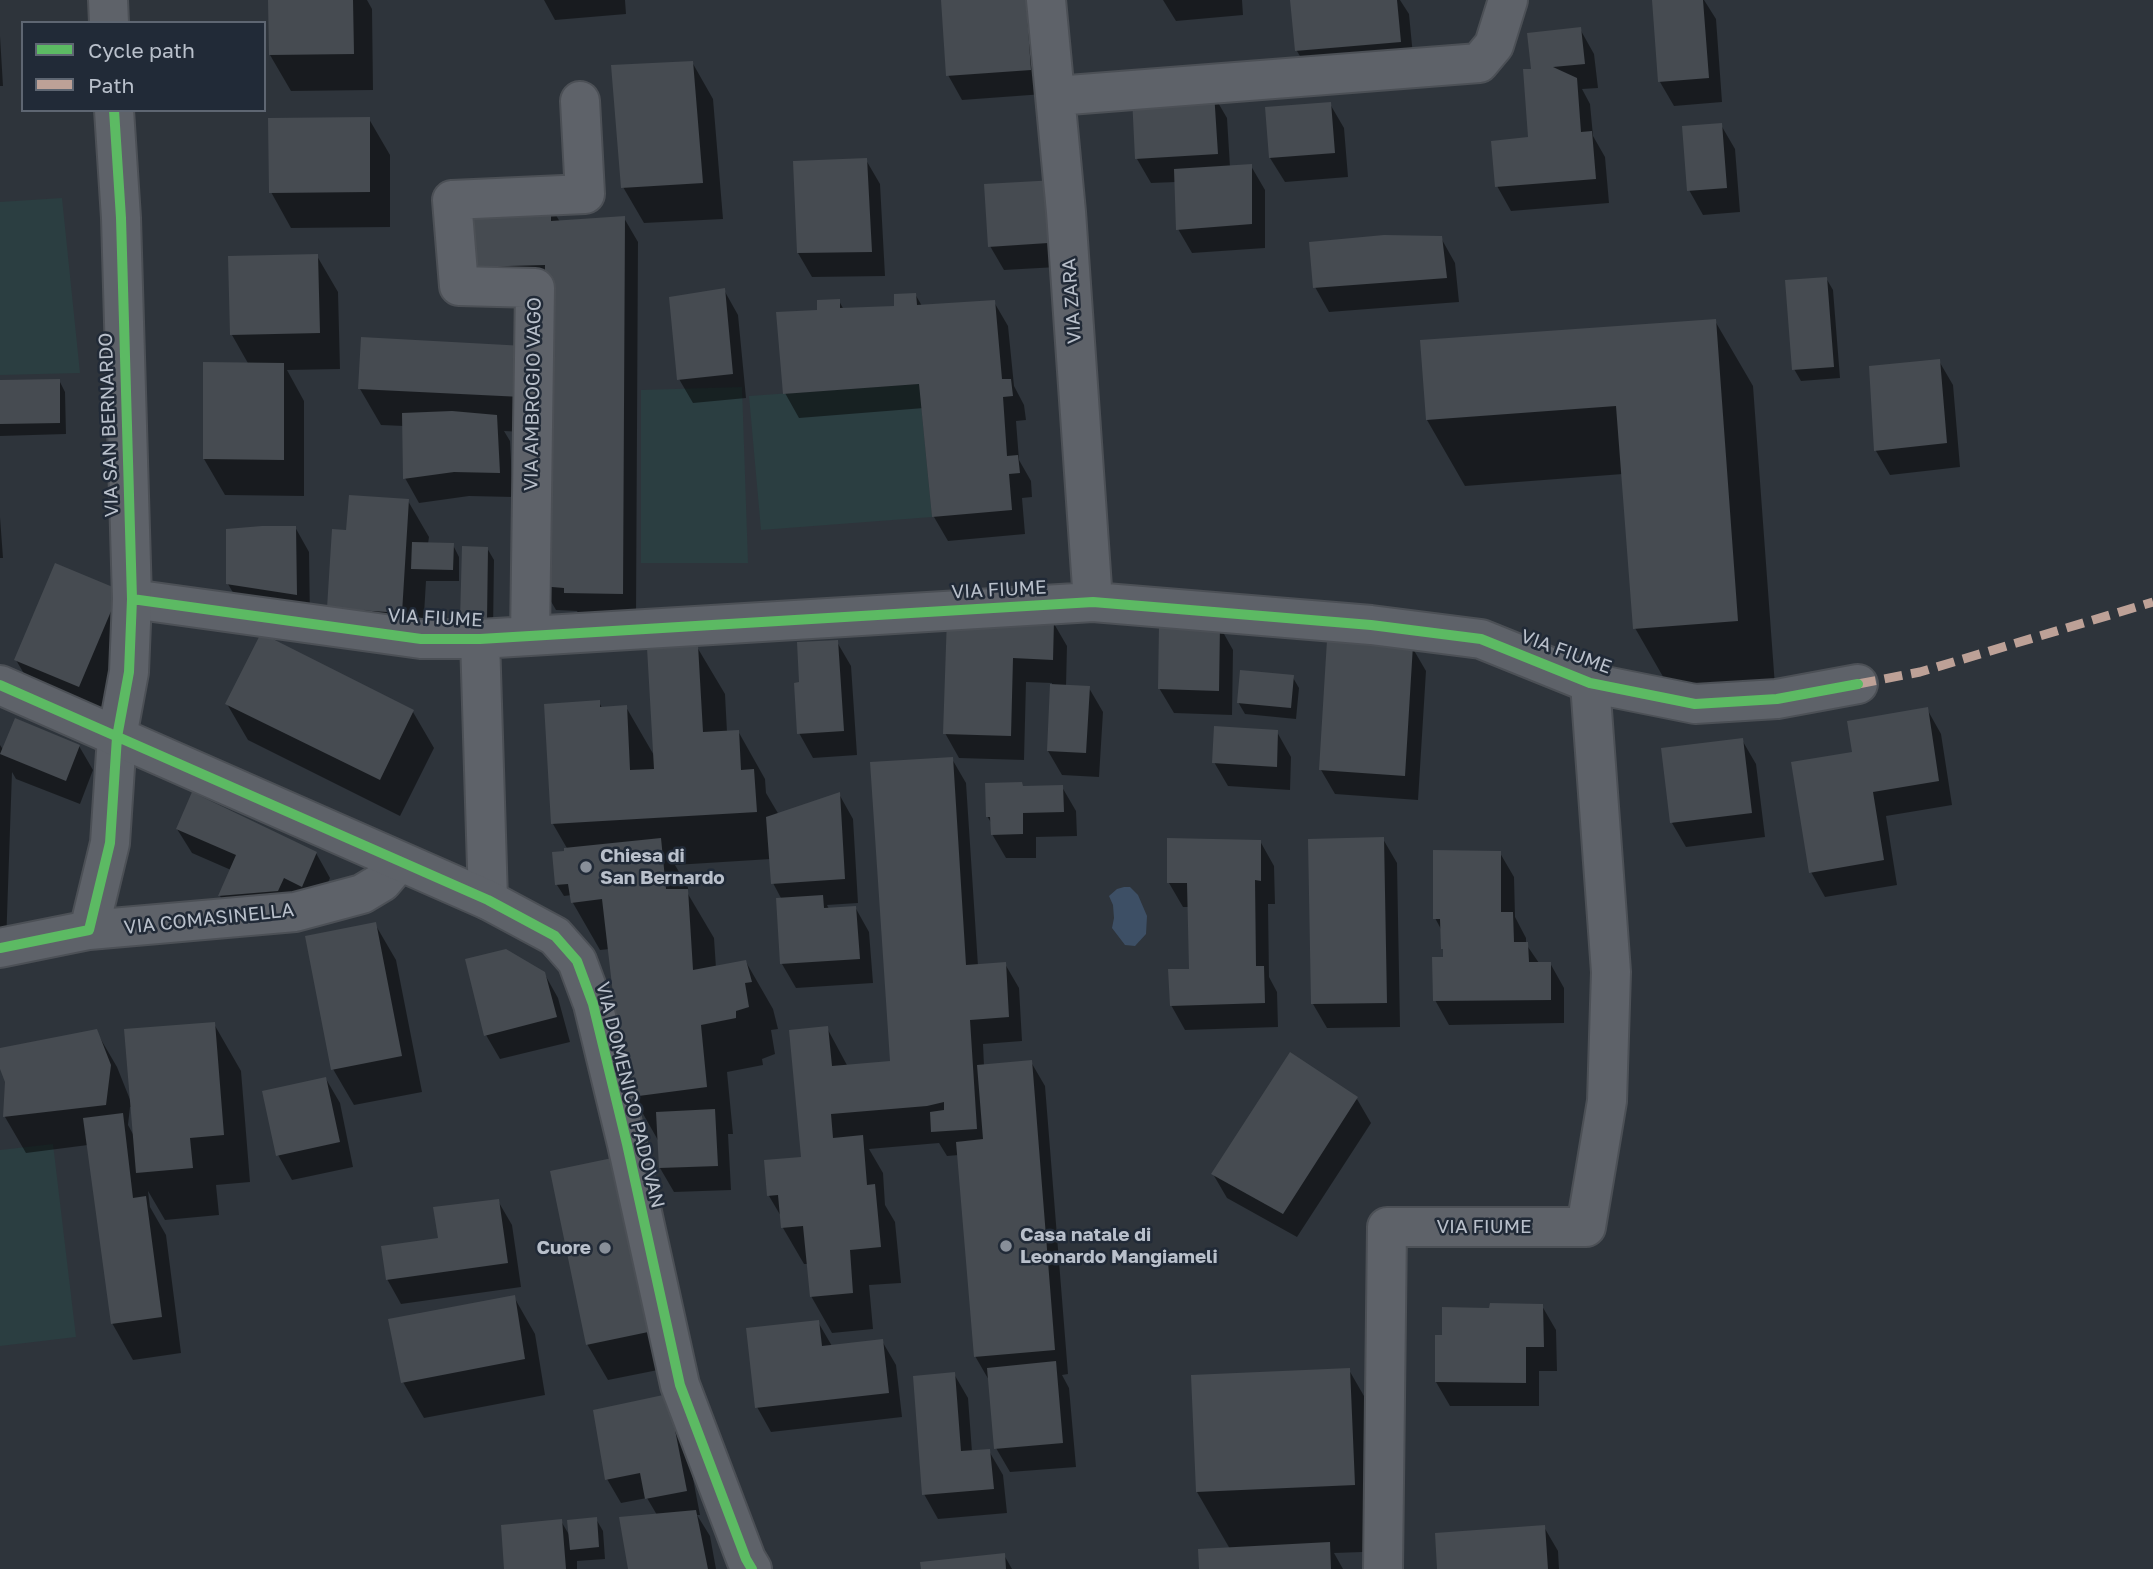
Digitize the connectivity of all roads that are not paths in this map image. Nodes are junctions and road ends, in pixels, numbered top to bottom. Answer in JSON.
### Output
{"nodes":[{"id":1,"x":107,"y":0,"type":"edge"},
{"id":2,"x":1046,"y":0,"type":"edge"},
{"id":3,"x":1508,"y":0,"type":"edge"},
{"id":4,"x":109,"y":21,"type":"edge"},
{"id":5,"x":1056,"y":96,"type":"junction"},
{"id":6,"x":580,"y":101,"type":"dead end"},
{"id":7,"x":114,"y":112,"type":"edge"},
{"id":8,"x":132,"y":599,"type":"junction"},
{"id":9,"x":1093,"y":602,"type":"junction"},
{"id":10,"x":530,"y":636,"type":"junction"},
{"id":11,"x":480,"y":639,"type":"junction"},
{"id":12,"x":1590,"y":683,"type":"junction"},
{"id":13,"x":1858,"y":684,"type":"dead end"},
{"id":14,"x":0,"y":685,"type":"edge"},
{"id":15,"x":117,"y":737,"type":"junction"},
{"id":16,"x":399,"y":862,"type":"junction"},
{"id":17,"x":488,"y":900,"type":"junction"},
{"id":18,"x":89,"y":930,"type":"junction"},
{"id":19,"x":0,"y":948,"type":"edge"},
{"id":20,"x":752,"y":1569,"type":"edge"},
{"id":21,"x":1383,"y":1569,"type":"edge"}],
"edges":[{"from":1,"to":4,"type":"street"},
{"from":2,"to":5,"type":"street","name":"VIA ZARA"},
{"from":3,"to":5,"type":"street"},
{"from":5,"to":9,"type":"street","name":"VIA ZARA"},
{"from":6,"to":10,"type":"street","name":"VIA AMBROGIO VAGO"},
{"from":7,"to":8,"type":"street","name":"VIA SAN BERNARDO"},
{"from":8,"to":11,"type":"street","name":"VIA FIUME"},
{"from":8,"to":15,"type":"street","name":"VIA SAN BERNARDO"},
{"from":9,"to":10,"type":"street","name":"VIA FIUME"},
{"from":9,"to":12,"type":"street","name":"VIA FIUME"},
{"from":10,"to":11,"type":"street","name":"VIA FIUME"},
{"from":11,"to":17,"type":"street","name":"VIA FIUME"},
{"from":12,"to":13,"type":"street","name":"VIA FIUME"},
{"from":12,"to":21,"type":"street","name":"VIA FIUME"},
{"from":14,"to":15,"type":"street","name":"VIA DOMENICO PADOVAN"},
{"from":15,"to":16,"type":"street","name":"VIA DOMENICO PADOVAN"},
{"from":15,"to":18,"type":"street","name":"VIA SAN BERNARDO"},
{"from":16,"to":17,"type":"street","name":"VIA DOMENICO PADOVAN"},
{"from":16,"to":18,"type":"street","name":"VIA COMASINELLA"},
{"from":17,"to":20,"type":"street","name":"VIA DOMENICO PADOVAN"},
{"from":18,"to":19,"type":"street","name":"VIA COMASINELLA"}]}
